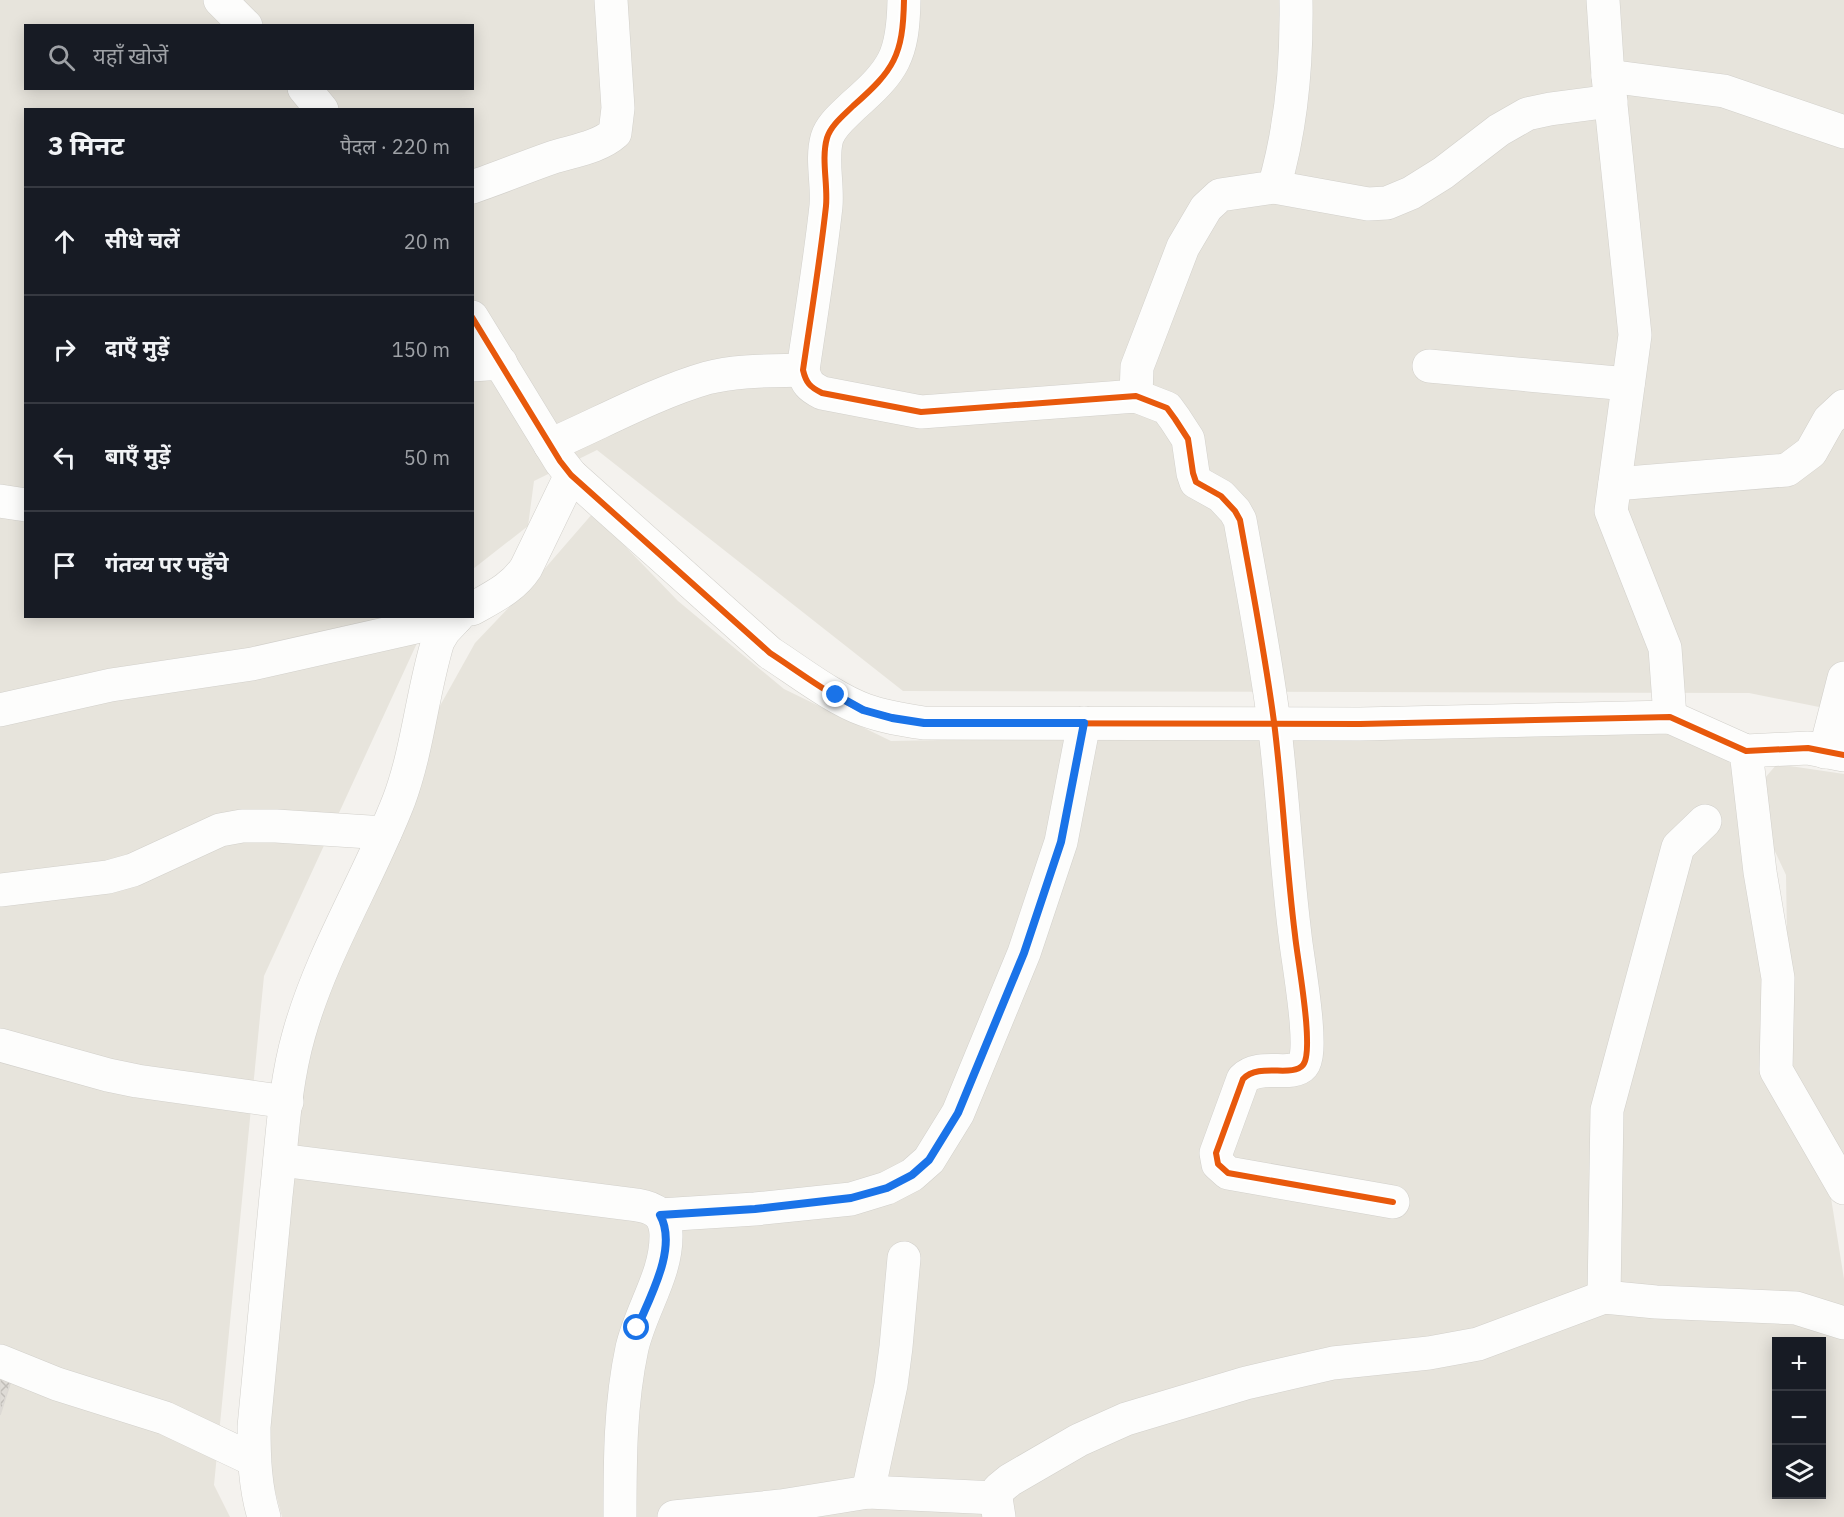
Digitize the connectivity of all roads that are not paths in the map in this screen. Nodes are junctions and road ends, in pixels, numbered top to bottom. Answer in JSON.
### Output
{"nodes":[{"id":1,"x":220,"y":0,"type":"edge"},
{"id":2,"x":611,"y":0,"type":"edge"},
{"id":3,"x":904,"y":0,"type":"edge"},
{"id":4,"x":1296,"y":0,"type":"edge"},
{"id":5,"x":1603,"y":0,"type":"edge"},
{"id":6,"x":244,"y":24,"type":"edge"},
{"id":7,"x":1610,"y":89,"type":"junction"},
{"id":8,"x":306,"y":90,"type":"edge"},
{"id":9,"x":320,"y":108,"type":"edge"},
{"id":10,"x":1844,"y":132,"type":"edge"},
{"id":11,"x":474,"y":186,"type":"edge"},
{"id":12,"x":1275,"y":187,"type":"junction"},
{"id":13,"x":474,"y":323,"type":"edge"},
{"id":14,"x":487,"y":364,"type":"edge"},
{"id":15,"x":1429,"y":366,"type":"dead end"},
{"id":16,"x":803,"y":370,"type":"junction"},
{"id":17,"x":1628,"y":384,"type":"junction"},
{"id":18,"x":1136,"y":396,"type":"junction"},
{"id":19,"x":1844,"y":406,"type":"edge"},
{"id":20,"x":550,"y":445,"type":"junction"},
{"id":21,"x":571,"y":475,"type":"junction"},
{"id":22,"x":1615,"y":484,"type":"junction"},
{"id":23,"x":0,"y":501,"type":"edge"},
{"id":24,"x":24,"y":505,"type":"edge"},
{"id":25,"x":474,"y":608,"type":"edge"},
{"id":26,"x":445,"y":618,"type":"edge"},
{"id":27,"x":458,"y":618,"type":"edge"},
{"id":28,"x":1844,"y":678,"type":"edge"},
{"id":29,"x":0,"y":710,"type":"edge"},
{"id":30,"x":1670,"y":717,"type":"junction"},
{"id":31,"x":1084,"y":723,"type":"junction"},
{"id":32,"x":1274,"y":724,"type":"junction"},
{"id":33,"x":1746,"y":751,"type":"junction"},
{"id":34,"x":1834,"y":753,"type":"edge"},
{"id":35,"x":1705,"y":821,"type":"dead end"},
{"id":36,"x":385,"y":833,"type":"junction"},
{"id":37,"x":0,"y":890,"type":"edge"},
{"id":38,"x":0,"y":1045,"type":"edge"},
{"id":39,"x":287,"y":1102,"type":"junction"},
{"id":40,"x":280,"y":1160,"type":"junction"},
{"id":41,"x":1844,"y":1188,"type":"edge"},
{"id":42,"x":1393,"y":1202,"type":"dead end"},
{"id":43,"x":660,"y":1215,"type":"junction"},
{"id":44,"x":904,"y":1258,"type":"dead end"},
{"id":45,"x":1604,"y":1297,"type":"junction"},
{"id":46,"x":1844,"y":1323,"type":"edge"},
{"id":47,"x":0,"y":1361,"type":"edge"},
{"id":48,"x":254,"y":1460,"type":"junction"},
{"id":49,"x":868,"y":1492,"type":"junction"},
{"id":50,"x":998,"y":1508,"type":"edge"},
{"id":51,"x":264,"y":1517,"type":"edge"},
{"id":52,"x":620,"y":1517,"type":"edge"},
{"id":53,"x":674,"y":1517,"type":"edge"}],
"edges":[{"from":1,"to":6,"type":"street"},
{"from":2,"to":11,"type":"street"},
{"from":3,"to":16,"type":"street"},
{"from":4,"to":12,"type":"street"},
{"from":5,"to":7,"type":"street"},
{"from":7,"to":10,"type":"street"},
{"from":7,"to":12,"type":"street"},
{"from":7,"to":17,"type":"street"},
{"from":8,"to":9,"type":"street"},
{"from":12,"to":18,"type":"street"},
{"from":13,"to":14,"type":"street"},
{"from":14,"to":20,"type":"street"},
{"from":15,"to":17,"type":"street"},
{"from":16,"to":18,"type":"street"},
{"from":16,"to":20,"type":"street"},
{"from":17,"to":22,"type":"street"},
{"from":18,"to":32,"type":"street"},
{"from":19,"to":22,"type":"street"},
{"from":20,"to":21,"type":"street"},
{"from":21,"to":25,"type":"street"},
{"from":21,"to":31,"type":"street"},
{"from":22,"to":30,"type":"street"},
{"from":23,"to":24,"type":"street"},
{"from":26,"to":29,"type":"street"},
{"from":27,"to":36,"type":"street"},
{"from":28,"to":34,"type":"street"},
{"from":30,"to":32,"type":"street"},
{"from":30,"to":33,"type":"street"},
{"from":31,"to":32,"type":"street"},
{"from":31,"to":43,"type":"street"},
{"from":32,"to":42,"type":"street"},
{"from":33,"to":34,"type":"street"},
{"from":33,"to":41,"type":"street"},
{"from":35,"to":45,"type":"street"},
{"from":36,"to":37,"type":"street"},
{"from":36,"to":39,"type":"street"},
{"from":38,"to":39,"type":"street"},
{"from":39,"to":40,"type":"street"},
{"from":40,"to":43,"type":"street"},
{"from":40,"to":48,"type":"street"},
{"from":43,"to":52,"type":"street"},
{"from":44,"to":49,"type":"street"},
{"from":45,"to":46,"type":"street"},
{"from":45,"to":50,"type":"street"},
{"from":47,"to":48,"type":"street"},
{"from":48,"to":51,"type":"street"},
{"from":49,"to":50,"type":"street"},
{"from":49,"to":53,"type":"street"}]}
